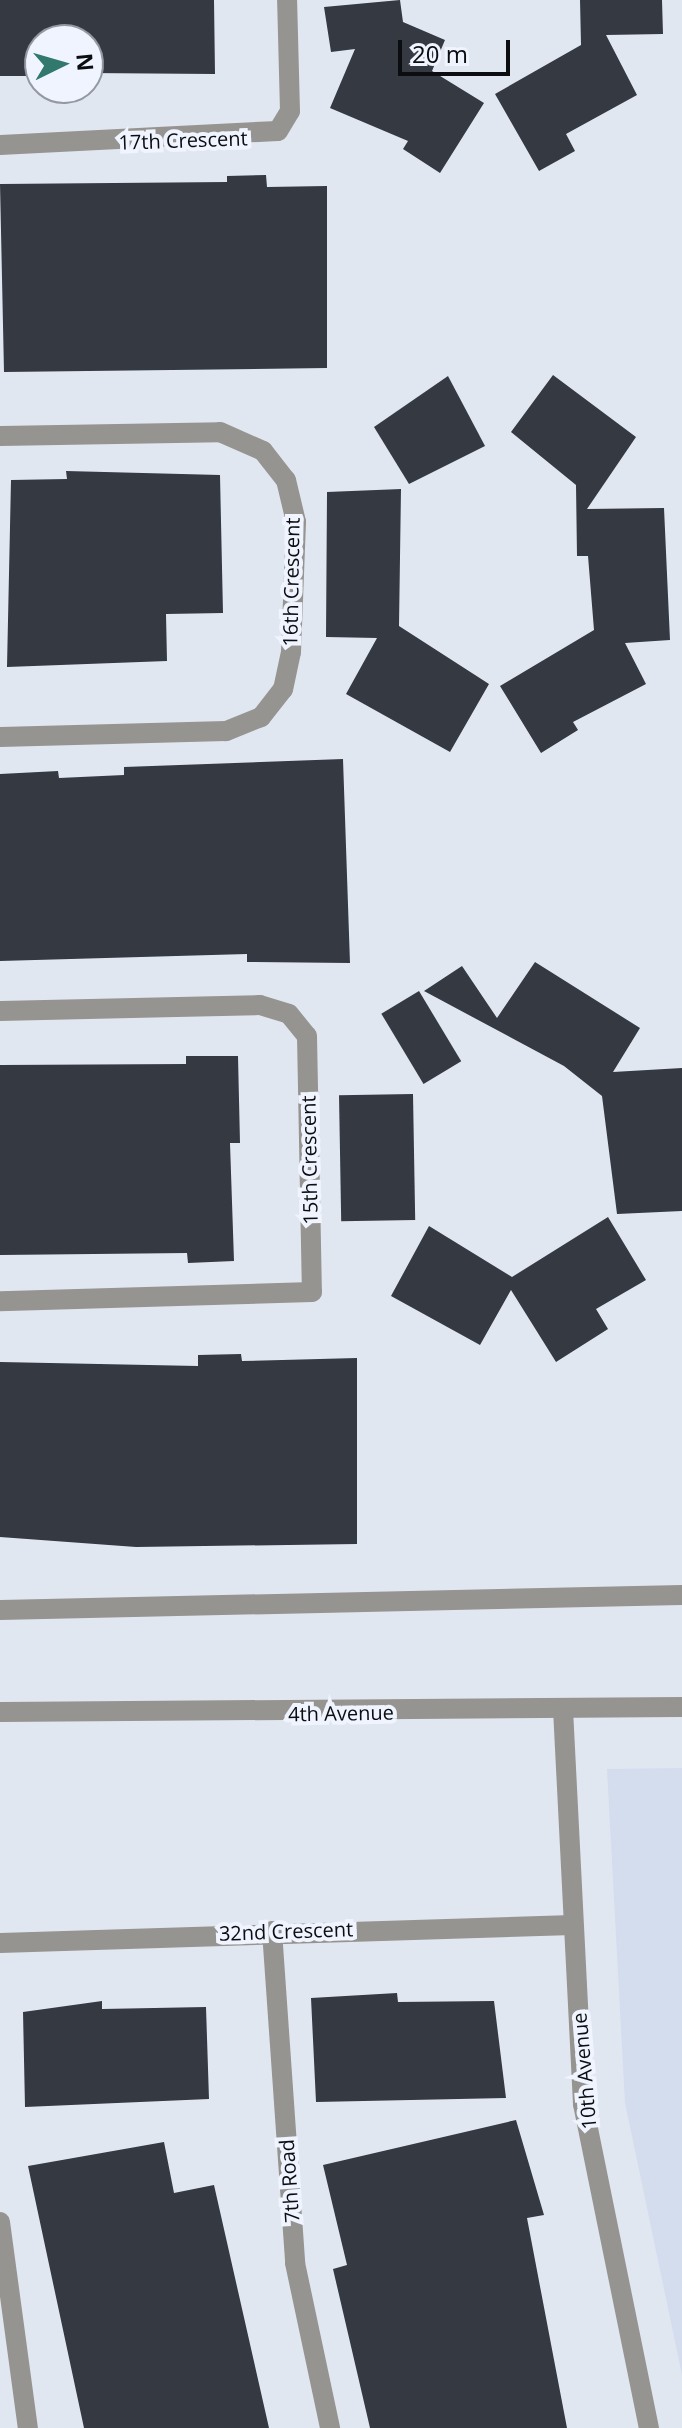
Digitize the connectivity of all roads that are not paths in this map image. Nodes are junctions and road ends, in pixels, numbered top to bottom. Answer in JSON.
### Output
{"nodes":[{"id":1,"x":287,"y":0,"type":"edge"},
{"id":2,"x":0,"y":145,"type":"edge"},
{"id":3,"x":0,"y":436,"type":"edge"},
{"id":4,"x":0,"y":737,"type":"edge"},
{"id":5,"x":0,"y":1011,"type":"edge"},
{"id":6,"x":0,"y":1301,"type":"edge"},
{"id":7,"x":682,"y":1595,"type":"edge"},
{"id":8,"x":0,"y":1610,"type":"edge"},
{"id":9,"x":682,"y":1707,"type":"edge"},
{"id":10,"x":563,"y":1709,"type":"junction"},
{"id":11,"x":0,"y":1712,"type":"edge"},
{"id":12,"x":573,"y":1925,"type":"junction"},
{"id":13,"x":272,"y":1931,"type":"junction"},
{"id":14,"x":0,"y":1943,"type":"edge"},
{"id":15,"x":0,"y":2222,"type":"edge"},
{"id":16,"x":28,"y":2428,"type":"edge"},
{"id":17,"x":330,"y":2428,"type":"edge"},
{"id":18,"x":649,"y":2428,"type":"edge"}],
"edges":[{"from":1,"to":2,"type":"street","name":"17th Crescent"},
{"from":3,"to":4,"type":"street","name":"16th Crescent"},
{"from":5,"to":6,"type":"street","name":"15th Crescent"},
{"from":7,"to":8,"type":"street"},
{"from":9,"to":10,"type":"street","name":"4th Avenue"},
{"from":10,"to":11,"type":"street","name":"4th Avenue"},
{"from":10,"to":12,"type":"street","name":"10th Avenue"},
{"from":12,"to":13,"type":"street","name":"32nd Crescent"},
{"from":12,"to":18,"type":"street","name":"10th Avenue"},
{"from":13,"to":14,"type":"street","name":"32nd Crescent"},
{"from":13,"to":17,"type":"street","name":"7th Road"},
{"from":15,"to":16,"type":"street"}]}
